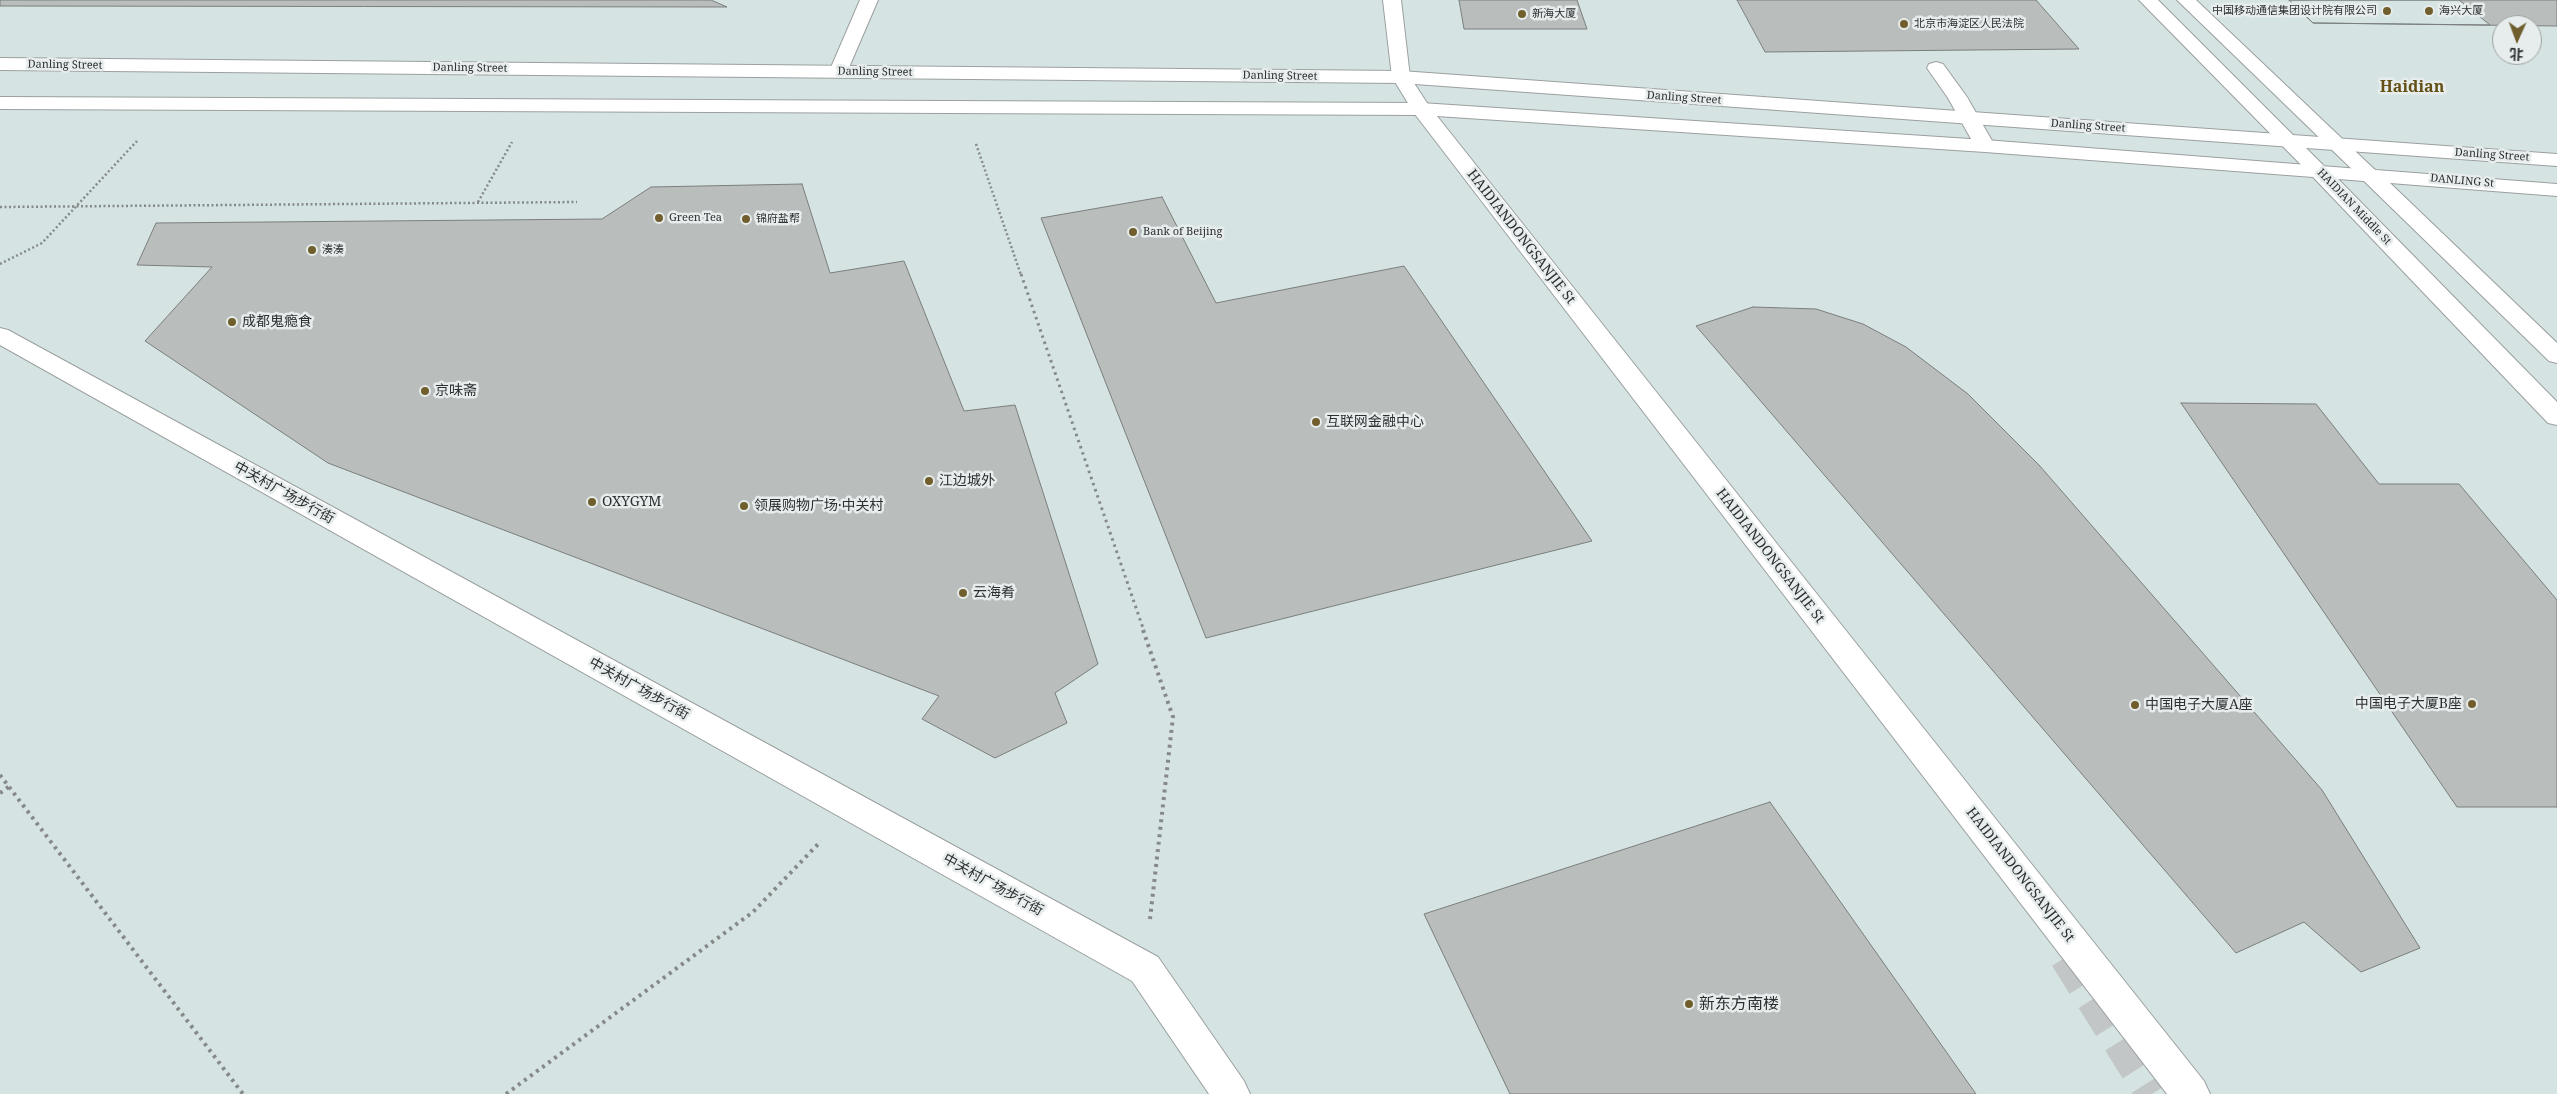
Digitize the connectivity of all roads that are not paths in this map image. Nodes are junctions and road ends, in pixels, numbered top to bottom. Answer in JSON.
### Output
{"nodes":[{"id":1,"x":869,"y":0,"type":"edge"},
{"id":2,"x":1392,"y":0,"type":"edge"},
{"id":3,"x":2148,"y":0,"type":"edge"},
{"id":4,"x":2186,"y":0,"type":"edge"},
{"id":5,"x":0,"y":64,"type":"edge"},
{"id":6,"x":1936,"y":68,"type":"dead end"},
{"id":7,"x":838,"y":72,"type":"junction"},
{"id":8,"x":1401,"y":77,"type":"junction"},
{"id":9,"x":0,"y":102,"type":"edge"},
{"id":10,"x":1421,"y":110,"type":"junction"},
{"id":11,"x":1968,"y":118,"type":"junction"},
{"id":12,"x":2291,"y":140,"type":"junction"},
{"id":13,"x":2335,"y":144,"type":"junction"},
{"id":14,"x":1986,"y":146,"type":"junction"},
{"id":15,"x":2557,"y":160,"type":"edge"},
{"id":16,"x":2320,"y":173,"type":"junction"},
{"id":17,"x":2367,"y":173,"type":"junction"},
{"id":18,"x":2557,"y":190,"type":"edge"},
{"id":19,"x":0,"y":335,"type":"edge"},
{"id":20,"x":2557,"y":356,"type":"edge"},
{"id":21,"x":2557,"y":417,"type":"edge"},
{"id":22,"x":1231,"y":1094,"type":"edge"},
{"id":23,"x":2191,"y":1094,"type":"edge"}],
"edges":[{"from":1,"to":7,"type":"main road"},
{"from":2,"to":8,"type":"main road","name":"HAIDIANDONGSANJIE St"},
{"from":3,"to":12,"type":"main road","name":"HAIDIAN Middle St"},
{"from":4,"to":13,"type":"main road"},
{"from":5,"to":7,"type":"main road","name":"Danling Street"},
{"from":6,"to":11,"type":"main road"},
{"from":7,"to":8,"type":"main road","name":"Danling Street"},
{"from":8,"to":10,"type":"main road","name":"HAIDIANDONGSANJIE St"},
{"from":8,"to":11,"type":"main road","name":"Danling Street"},
{"from":9,"to":10,"type":"main road"},
{"from":10,"to":14,"type":"main road"},
{"from":10,"to":23,"type":"main road","name":"HAIDIANDONGSANJIE St"},
{"from":11,"to":12,"type":"main road","name":"Danling Street"},
{"from":11,"to":14,"type":"main road"},
{"from":12,"to":13,"type":"main road","name":"Danling Street"},
{"from":12,"to":16,"type":"main road","name":"HAIDIAN Middle St"},
{"from":13,"to":15,"type":"main road","name":"Danling Street"},
{"from":13,"to":17,"type":"main road"},
{"from":14,"to":16,"type":"main road"},
{"from":16,"to":17,"type":"main road"},
{"from":16,"to":21,"type":"main road","name":"HAIDIAN Middle St"},
{"from":17,"to":18,"type":"main road","name":"DANLING St"},
{"from":17,"to":20,"type":"main road"},
{"from":19,"to":22,"type":"main road","name":"中关村广场步行街"}]}
